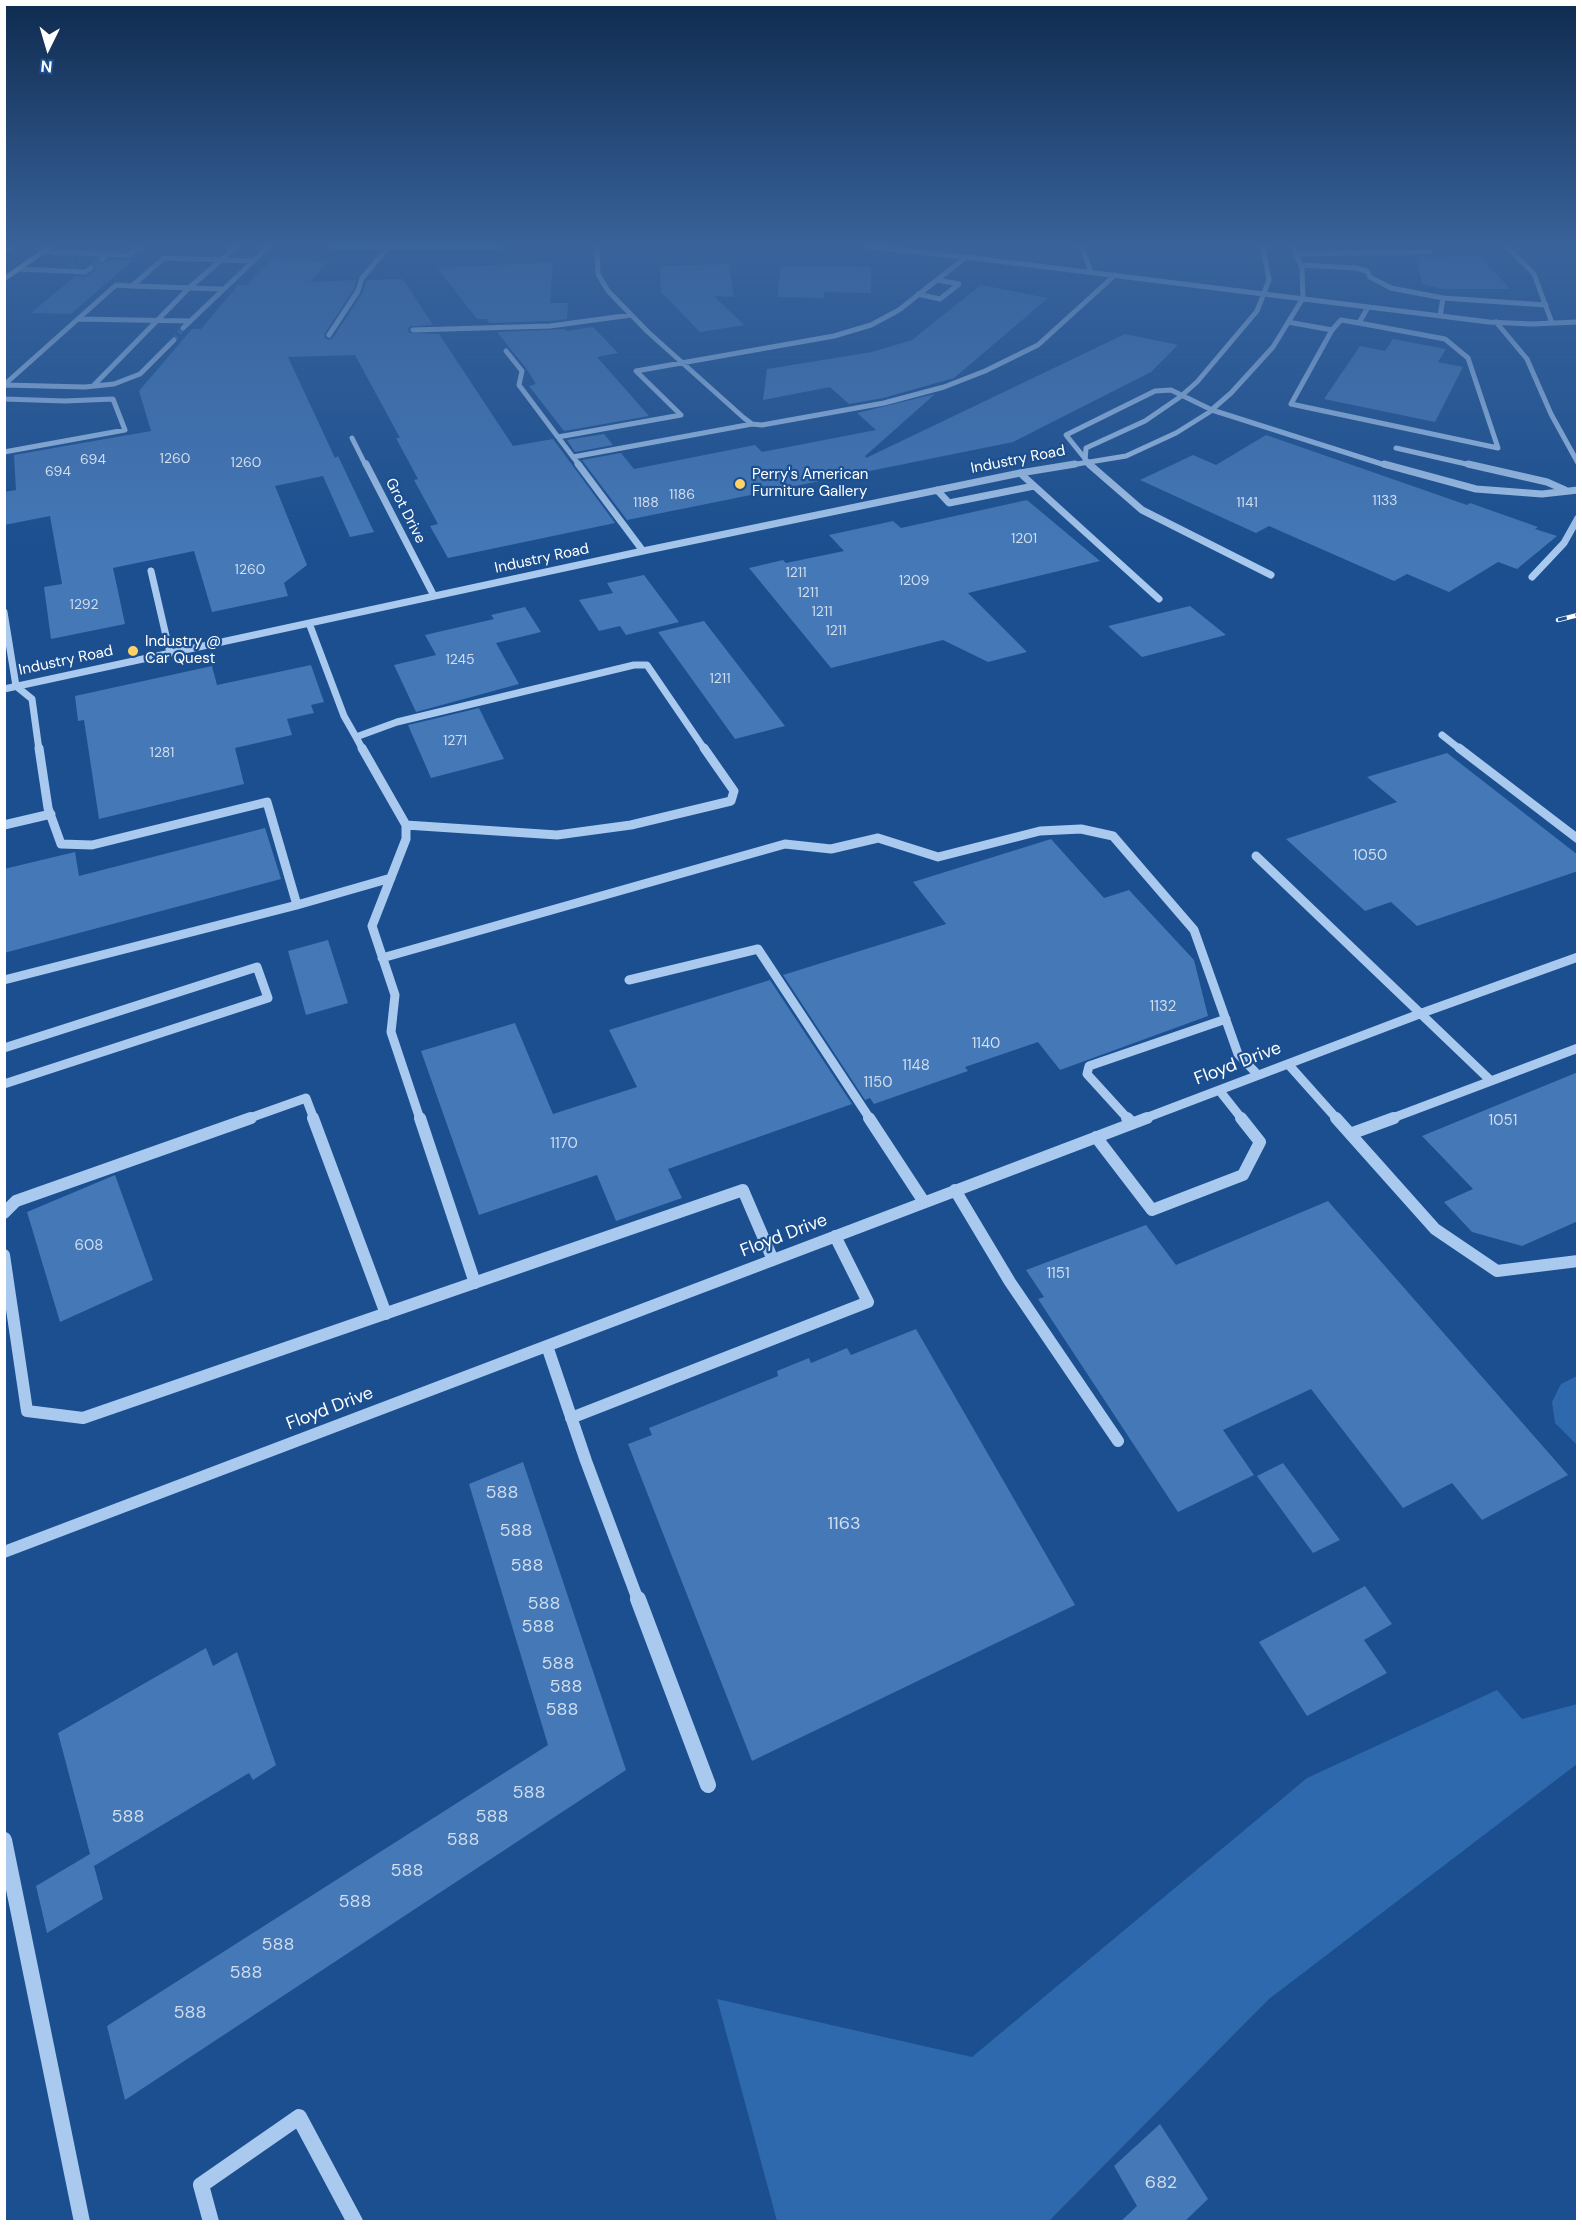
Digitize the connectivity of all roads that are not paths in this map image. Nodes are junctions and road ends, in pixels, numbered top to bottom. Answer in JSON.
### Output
{"nodes":[{"id":1,"x":42,"y":351,"type":"edge"},
{"id":2,"x":128,"y":351,"type":"edge"},
{"id":3,"x":163,"y":351,"type":"edge"},
{"id":4,"x":506,"y":351,"type":"dead end"},
{"id":5,"x":671,"y":351,"type":"edge"},
{"id":6,"x":748,"y":351,"type":"edge"},
{"id":7,"x":1026,"y":351,"type":"edge"},
{"id":8,"x":1223,"y":351,"type":"edge"},
{"id":9,"x":1269,"y":351,"type":"edge"},
{"id":10,"x":1320,"y":351,"type":"edge"},
{"id":11,"x":1459,"y":351,"type":"edge"},
{"id":12,"x":1520,"y":351,"type":"edge"},
{"id":13,"x":683,"y":362,"type":"junction"},
{"id":14,"x":4,"y":385,"type":"edge"},
{"id":15,"x":93,"y":386,"type":"junction"},
{"id":16,"x":1181,"y":395,"type":"junction"},
{"id":17,"x":4,"y":399,"type":"edge"},
{"id":18,"x":1212,"y":410,"type":"junction"},
{"id":19,"x":752,"y":424,"type":"junction"},
{"id":20,"x":558,"y":437,"type":"junction"},
{"id":21,"x":352,"y":438,"type":"dead end"},
{"id":22,"x":1396,"y":448,"type":"dead end"},
{"id":23,"x":4,"y":452,"type":"edge"},
{"id":24,"x":573,"y":457,"type":"junction"},
{"id":25,"x":1085,"y":461,"type":"junction"},
{"id":26,"x":1578,"y":463,"type":"edge"},
{"id":27,"x":1020,"y":473,"type":"junction"},
{"id":28,"x":1034,"y":486,"type":"junction"},
{"id":29,"x":937,"y":490,"type":"junction"},
{"id":30,"x":1578,"y":490,"type":"edge"},
{"id":31,"x":1568,"y":491,"type":"junction"},
{"id":32,"x":1578,"y":518,"type":"edge"},
{"id":33,"x":643,"y":551,"type":"junction"},
{"id":34,"x":151,"y":571,"type":"dead end"},
{"id":35,"x":1271,"y":575,"type":"dead end"},
{"id":36,"x":1532,"y":577,"type":"dead end"},
{"id":37,"x":434,"y":596,"type":"junction"},
{"id":38,"x":1158,"y":599,"type":"dead end"},
{"id":39,"x":4,"y":612,"type":"edge"},
{"id":40,"x":309,"y":623,"type":"junction"},
{"id":41,"x":170,"y":653,"type":"junction"},
{"id":42,"x":16,"y":686,"type":"junction"},
{"id":43,"x":4,"y":689,"type":"edge"},
{"id":44,"x":1442,"y":735,"type":"dead end"},
{"id":45,"x":356,"y":737,"type":"junction"},
{"id":46,"x":51,"y":814,"type":"junction"},
{"id":47,"x":4,"y":825,"type":"edge"},
{"id":48,"x":406,"y":825,"type":"junction"},
{"id":49,"x":1578,"y":839,"type":"edge"},
{"id":50,"x":1256,"y":856,"type":"dead end"},
{"id":51,"x":391,"y":878,"type":"junction"},
{"id":52,"x":297,"y":905,"type":"junction"},
{"id":53,"x":1578,"y":957,"type":"edge"},
{"id":54,"x":382,"y":958,"type":"junction"},
{"id":55,"x":4,"y":980,"type":"edge"},
{"id":56,"x":629,"y":980,"type":"dead end"},
{"id":57,"x":1422,"y":1013,"type":"junction"},
{"id":58,"x":1226,"y":1019,"type":"junction"},
{"id":59,"x":4,"y":1048,"type":"edge"},
{"id":60,"x":1578,"y":1048,"type":"edge"},
{"id":61,"x":1288,"y":1064,"type":"junction"},
{"id":62,"x":1258,"y":1075,"type":"junction"},
{"id":63,"x":1491,"y":1081,"type":"junction"},
{"id":64,"x":4,"y":1084,"type":"edge"},
{"id":65,"x":1219,"y":1090,"type":"junction"},
{"id":66,"x":1132,"y":1123,"type":"junction"},
{"id":67,"x":1350,"y":1134,"type":"junction"},
{"id":68,"x":1096,"y":1137,"type":"junction"},
{"id":69,"x":955,"y":1190,"type":"junction"},
{"id":70,"x":924,"y":1202,"type":"junction"},
{"id":71,"x":4,"y":1214,"type":"edge"},
{"id":72,"x":835,"y":1236,"type":"junction"},
{"id":73,"x":4,"y":1255,"type":"edge"},
{"id":74,"x":773,"y":1260,"type":"junction"},
{"id":75,"x":1578,"y":1262,"type":"edge"},
{"id":76,"x":475,"y":1283,"type":"junction"},
{"id":77,"x":386,"y":1314,"type":"junction"},
{"id":78,"x":547,"y":1346,"type":"junction"},
{"id":79,"x":572,"y":1418,"type":"junction"},
{"id":80,"x":1118,"y":1441,"type":"dead end"},
{"id":81,"x":4,"y":1552,"type":"edge"},
{"id":82,"x":708,"y":1785,"type":"dead end"},
{"id":83,"x":4,"y":1840,"type":"edge"},
{"id":84,"x":82,"y":2222,"type":"edge"},
{"id":85,"x":211,"y":2222,"type":"edge"},
{"id":86,"x":355,"y":2222,"type":"edge"}],
"edges":[{"from":1,"to":14,"type":"street"},
{"from":2,"to":15,"type":"street"},
{"from":3,"to":15,"type":"street"},
{"from":4,"to":20,"type":"street"},
{"from":5,"to":13,"type":"street"},
{"from":6,"to":13,"type":"street"},
{"from":7,"to":19,"type":"street"},
{"from":8,"to":16,"type":"street","name":"Industry Road"},
{"from":9,"to":18,"type":"street","name":"Industry Road"},
{"from":10,"to":11,"type":"street"},
{"from":12,"to":26,"type":"street"},
{"from":13,"to":19,"type":"street"},
{"from":13,"to":20,"type":"street"},
{"from":14,"to":15,"type":"street"},
{"from":16,"to":18,"type":"street"},
{"from":16,"to":25,"type":"street","name":"Industry Road"},
{"from":16,"to":25,"type":"street"},
{"from":17,"to":23,"type":"street"},
{"from":18,"to":25,"type":"street","name":"Industry Road"},
{"from":18,"to":31,"type":"street"},
{"from":19,"to":24,"type":"street"},
{"from":20,"to":24,"type":"street"},
{"from":21,"to":37,"type":"street","name":"Grot Drive"},
{"from":22,"to":31,"type":"street"},
{"from":24,"to":33,"type":"street"},
{"from":25,"to":27,"type":"street","name":"Industry Road"},
{"from":25,"to":35,"type":"street"},
{"from":27,"to":28,"type":"street"},
{"from":27,"to":29,"type":"street","name":"Industry Road"},
{"from":28,"to":29,"type":"street"},
{"from":28,"to":38,"type":"street"},
{"from":29,"to":33,"type":"street","name":"Industry Road"},
{"from":30,"to":31,"type":"street"},
{"from":32,"to":36,"type":"street"},
{"from":33,"to":37,"type":"street","name":"Industry Road"},
{"from":34,"to":41,"type":"street"},
{"from":37,"to":40,"type":"street","name":"Industry Road"},
{"from":39,"to":42,"type":"street"},
{"from":40,"to":41,"type":"street","name":"Industry Road"},
{"from":40,"to":45,"type":"street"},
{"from":41,"to":42,"type":"street","name":"Industry Road"},
{"from":42,"to":43,"type":"street","name":"Industry Road"},
{"from":42,"to":46,"type":"street"},
{"from":44,"to":49,"type":"street"},
{"from":45,"to":48,"type":"street"},
{"from":45,"to":48,"type":"street"},
{"from":46,"to":47,"type":"street"},
{"from":46,"to":52,"type":"street"},
{"from":48,"to":51,"type":"street"},
{"from":50,"to":57,"type":"street"},
{"from":51,"to":52,"type":"street"},
{"from":51,"to":54,"type":"street"},
{"from":52,"to":55,"type":"street"},
{"from":53,"to":57,"type":"street","name":"Floyd Drive"},
{"from":54,"to":58,"type":"street"},
{"from":54,"to":76,"type":"street"},
{"from":56,"to":70,"type":"street"},
{"from":57,"to":61,"type":"street","name":"Floyd Drive"},
{"from":57,"to":63,"type":"street"},
{"from":58,"to":62,"type":"street"},
{"from":58,"to":66,"type":"street"},
{"from":59,"to":64,"type":"street"},
{"from":60,"to":63,"type":"street"},
{"from":61,"to":62,"type":"street","name":"Floyd Drive"},
{"from":61,"to":67,"type":"street"},
{"from":62,"to":65,"type":"street","name":"Floyd Drive"},
{"from":63,"to":67,"type":"street"},
{"from":65,"to":66,"type":"street","name":"Floyd Drive"},
{"from":65,"to":68,"type":"street"},
{"from":66,"to":68,"type":"street","name":"Floyd Drive"},
{"from":67,"to":75,"type":"street"},
{"from":68,"to":69,"type":"street","name":"Floyd Drive"},
{"from":69,"to":70,"type":"street","name":"Floyd Drive"},
{"from":69,"to":80,"type":"street"},
{"from":70,"to":72,"type":"street","name":"Floyd Drive"},
{"from":71,"to":77,"type":"street"},
{"from":72,"to":74,"type":"street","name":"Floyd Drive"},
{"from":72,"to":79,"type":"street"},
{"from":73,"to":77,"type":"street"},
{"from":74,"to":76,"type":"street"},
{"from":74,"to":78,"type":"street","name":"Floyd Drive"},
{"from":76,"to":77,"type":"street"},
{"from":78,"to":79,"type":"street"},
{"from":78,"to":81,"type":"street","name":"Floyd Drive"},
{"from":79,"to":82,"type":"street"},
{"from":83,"to":84,"type":"street"},
{"from":85,"to":86,"type":"street"}]}
